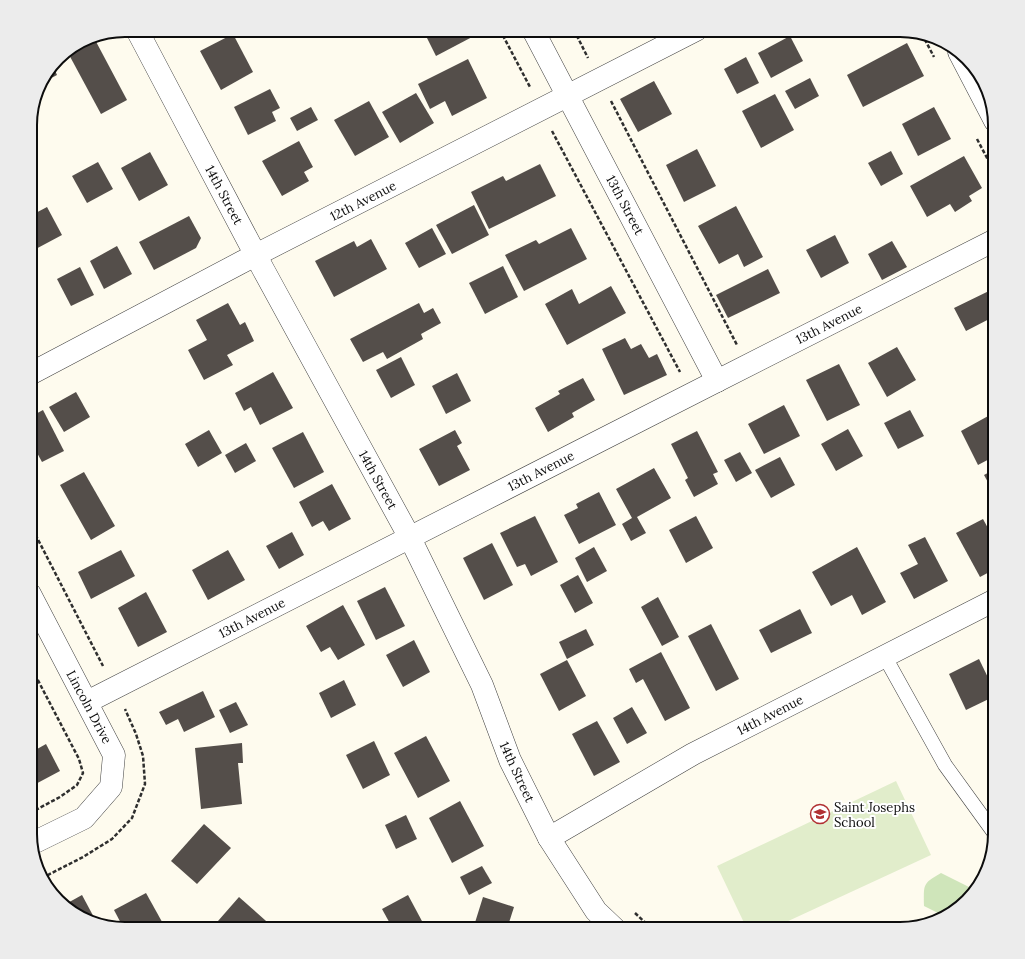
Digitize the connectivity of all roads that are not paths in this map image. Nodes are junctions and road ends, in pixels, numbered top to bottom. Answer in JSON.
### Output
{"nodes":[{"id":1,"x":141,"y":37,"type":"edge"},
{"id":2,"x":537,"y":37,"type":"edge"},
{"id":3,"x":682,"y":37,"type":"edge"},
{"id":4,"x":969,"y":70,"type":"edge"},
{"id":5,"x":568,"y":96,"type":"junction"},
{"id":6,"x":984,"y":99,"type":"edge"},
{"id":7,"x":988,"y":244,"type":"edge"},
{"id":8,"x":256,"y":256,"type":"junction"},
{"id":9,"x":37,"y":370,"type":"edge"},
{"id":10,"x":717,"y":380,"type":"junction"},
{"id":11,"x":410,"y":538,"type":"junction"},
{"id":12,"x":988,"y":604,"type":"edge"},
{"id":13,"x":37,"y":607,"type":"edge"},
{"id":14,"x":885,"y":657,"type":"junction"},
{"id":15,"x":87,"y":702,"type":"junction"},
{"id":16,"x":988,"y":824,"type":"edge"},
{"id":17,"x":550,"y":838,"type":"junction"},
{"id":18,"x":37,"y":841,"type":"edge"},
{"id":19,"x":592,"y":920,"type":"edge"}],
"edges":[{"from":1,"to":8,"type":"street","name":"14th Street"},
{"from":2,"to":5,"type":"street","name":"13th Street"},
{"from":3,"to":5,"type":"street","name":"12th Avenue"},
{"from":4,"to":6,"type":"street"},
{"from":5,"to":8,"type":"street","name":"12th Avenue"},
{"from":5,"to":10,"type":"street","name":"13th Street"},
{"from":7,"to":10,"type":"street","name":"13th Avenue"},
{"from":8,"to":9,"type":"street","name":"12th Avenue"},
{"from":8,"to":11,"type":"street","name":"14th Street"},
{"from":10,"to":11,"type":"street","name":"13th Avenue"},
{"from":11,"to":15,"type":"street","name":"13th Avenue"},
{"from":11,"to":17,"type":"street","name":"14th Street"},
{"from":12,"to":14,"type":"street","name":"14th Avenue"},
{"from":13,"to":15,"type":"street","name":"Lincoln Drive"},
{"from":14,"to":16,"type":"lane"},
{"from":14,"to":17,"type":"street","name":"14th Avenue"},
{"from":15,"to":18,"type":"street","name":"Lincoln Drive"},
{"from":17,"to":19,"type":"street","name":"14th Street"}]}
